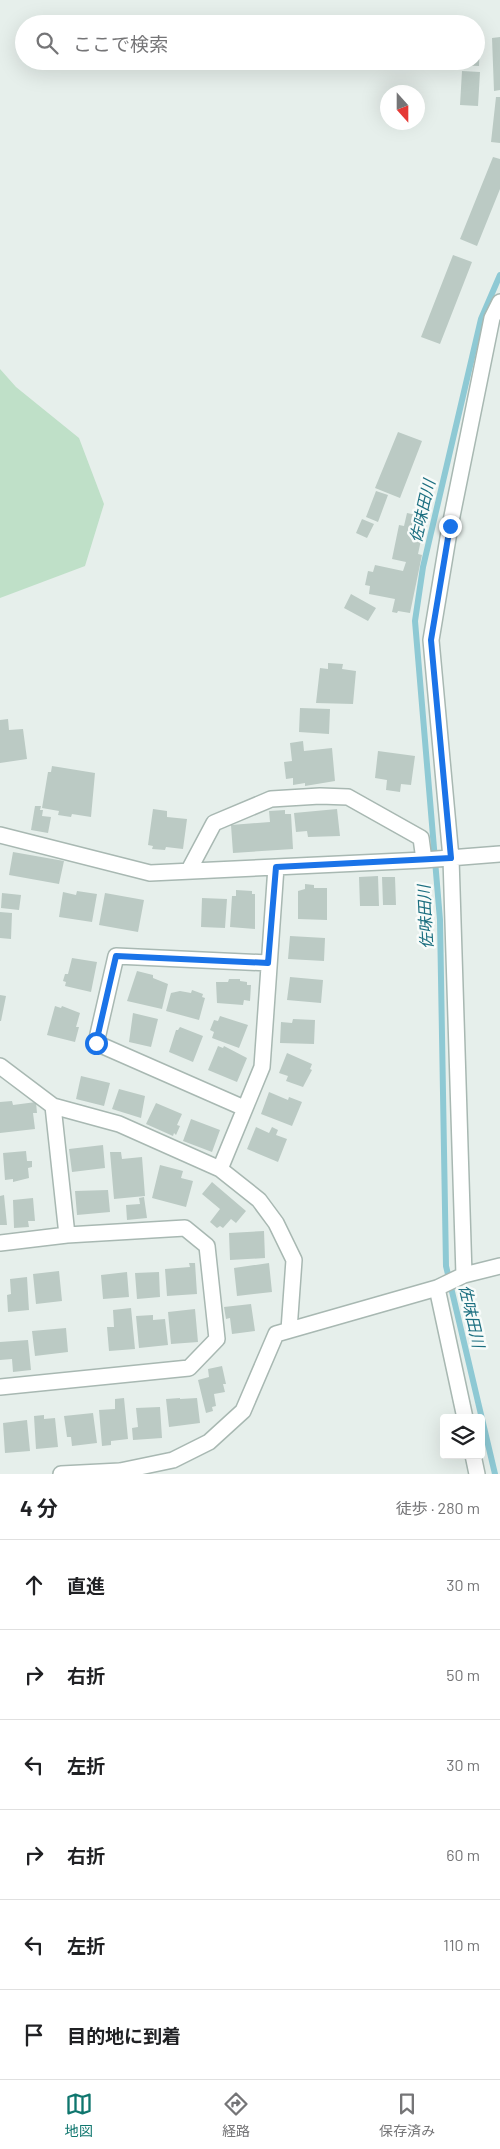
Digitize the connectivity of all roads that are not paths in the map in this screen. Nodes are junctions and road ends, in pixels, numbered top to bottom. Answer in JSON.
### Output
{"nodes":[{"id":1,"x":500,"y":302,"type":"edge"},
{"id":2,"x":0,"y":835,"type":"edge"},
{"id":3,"x":500,"y":854,"type":"edge"},
{"id":4,"x":451,"y":858,"type":"junction"},
{"id":5,"x":424,"y":860,"type":"junction"},
{"id":6,"x":276,"y":867,"type":"junction"},
{"id":7,"x":188,"y":870,"type":"junction"},
{"id":8,"x":268,"y":963,"type":"junction"},
{"id":9,"x":0,"y":1066,"type":"edge"},
{"id":10,"x":54,"y":1106,"type":"junction"},
{"id":11,"x":244,"y":1108,"type":"junction"},
{"id":12,"x":220,"y":1169,"type":"junction"},
{"id":13,"x":67,"y":1235,"type":"junction"},
{"id":14,"x":0,"y":1243,"type":"edge"},
{"id":15,"x":500,"y":1266,"type":"edge"},
{"id":16,"x":464,"y":1275,"type":"junction"},
{"id":17,"x":437,"y":1288,"type":"junction"},
{"id":18,"x":289,"y":1330,"type":"junction"},
{"id":19,"x":0,"y":1388,"type":"edge"},
{"id":20,"x":464,"y":1414,"type":"edge"},
{"id":21,"x":474,"y":1459,"type":"edge"},
{"id":22,"x":61,"y":1474,"type":"edge"},
{"id":23,"x":477,"y":1474,"type":"edge"}],
"edges":[{"from":1,"to":4,"type":"street"},
{"from":2,"to":7,"type":"street"},
{"from":3,"to":4,"type":"street"},
{"from":4,"to":5,"type":"street"},
{"from":4,"to":16,"type":"street"},
{"from":5,"to":6,"type":"street"},
{"from":5,"to":7,"type":"street"},
{"from":6,"to":7,"type":"street"},
{"from":6,"to":8,"type":"street"},
{"from":8,"to":11,"type":"street"},
{"from":8,"to":11,"type":"street"},
{"from":9,"to":10,"type":"street"},
{"from":10,"to":12,"type":"street"},
{"from":10,"to":13,"type":"street"},
{"from":11,"to":12,"type":"street"},
{"from":12,"to":18,"type":"street"},
{"from":13,"to":14,"type":"street"},
{"from":13,"to":19,"type":"street"},
{"from":15,"to":16,"type":"street"},
{"from":16,"to":17,"type":"street"},
{"from":17,"to":18,"type":"street"},
{"from":17,"to":20,"type":"street"},
{"from":18,"to":22,"type":"street"},
{"from":21,"to":23,"type":"street"}]}
